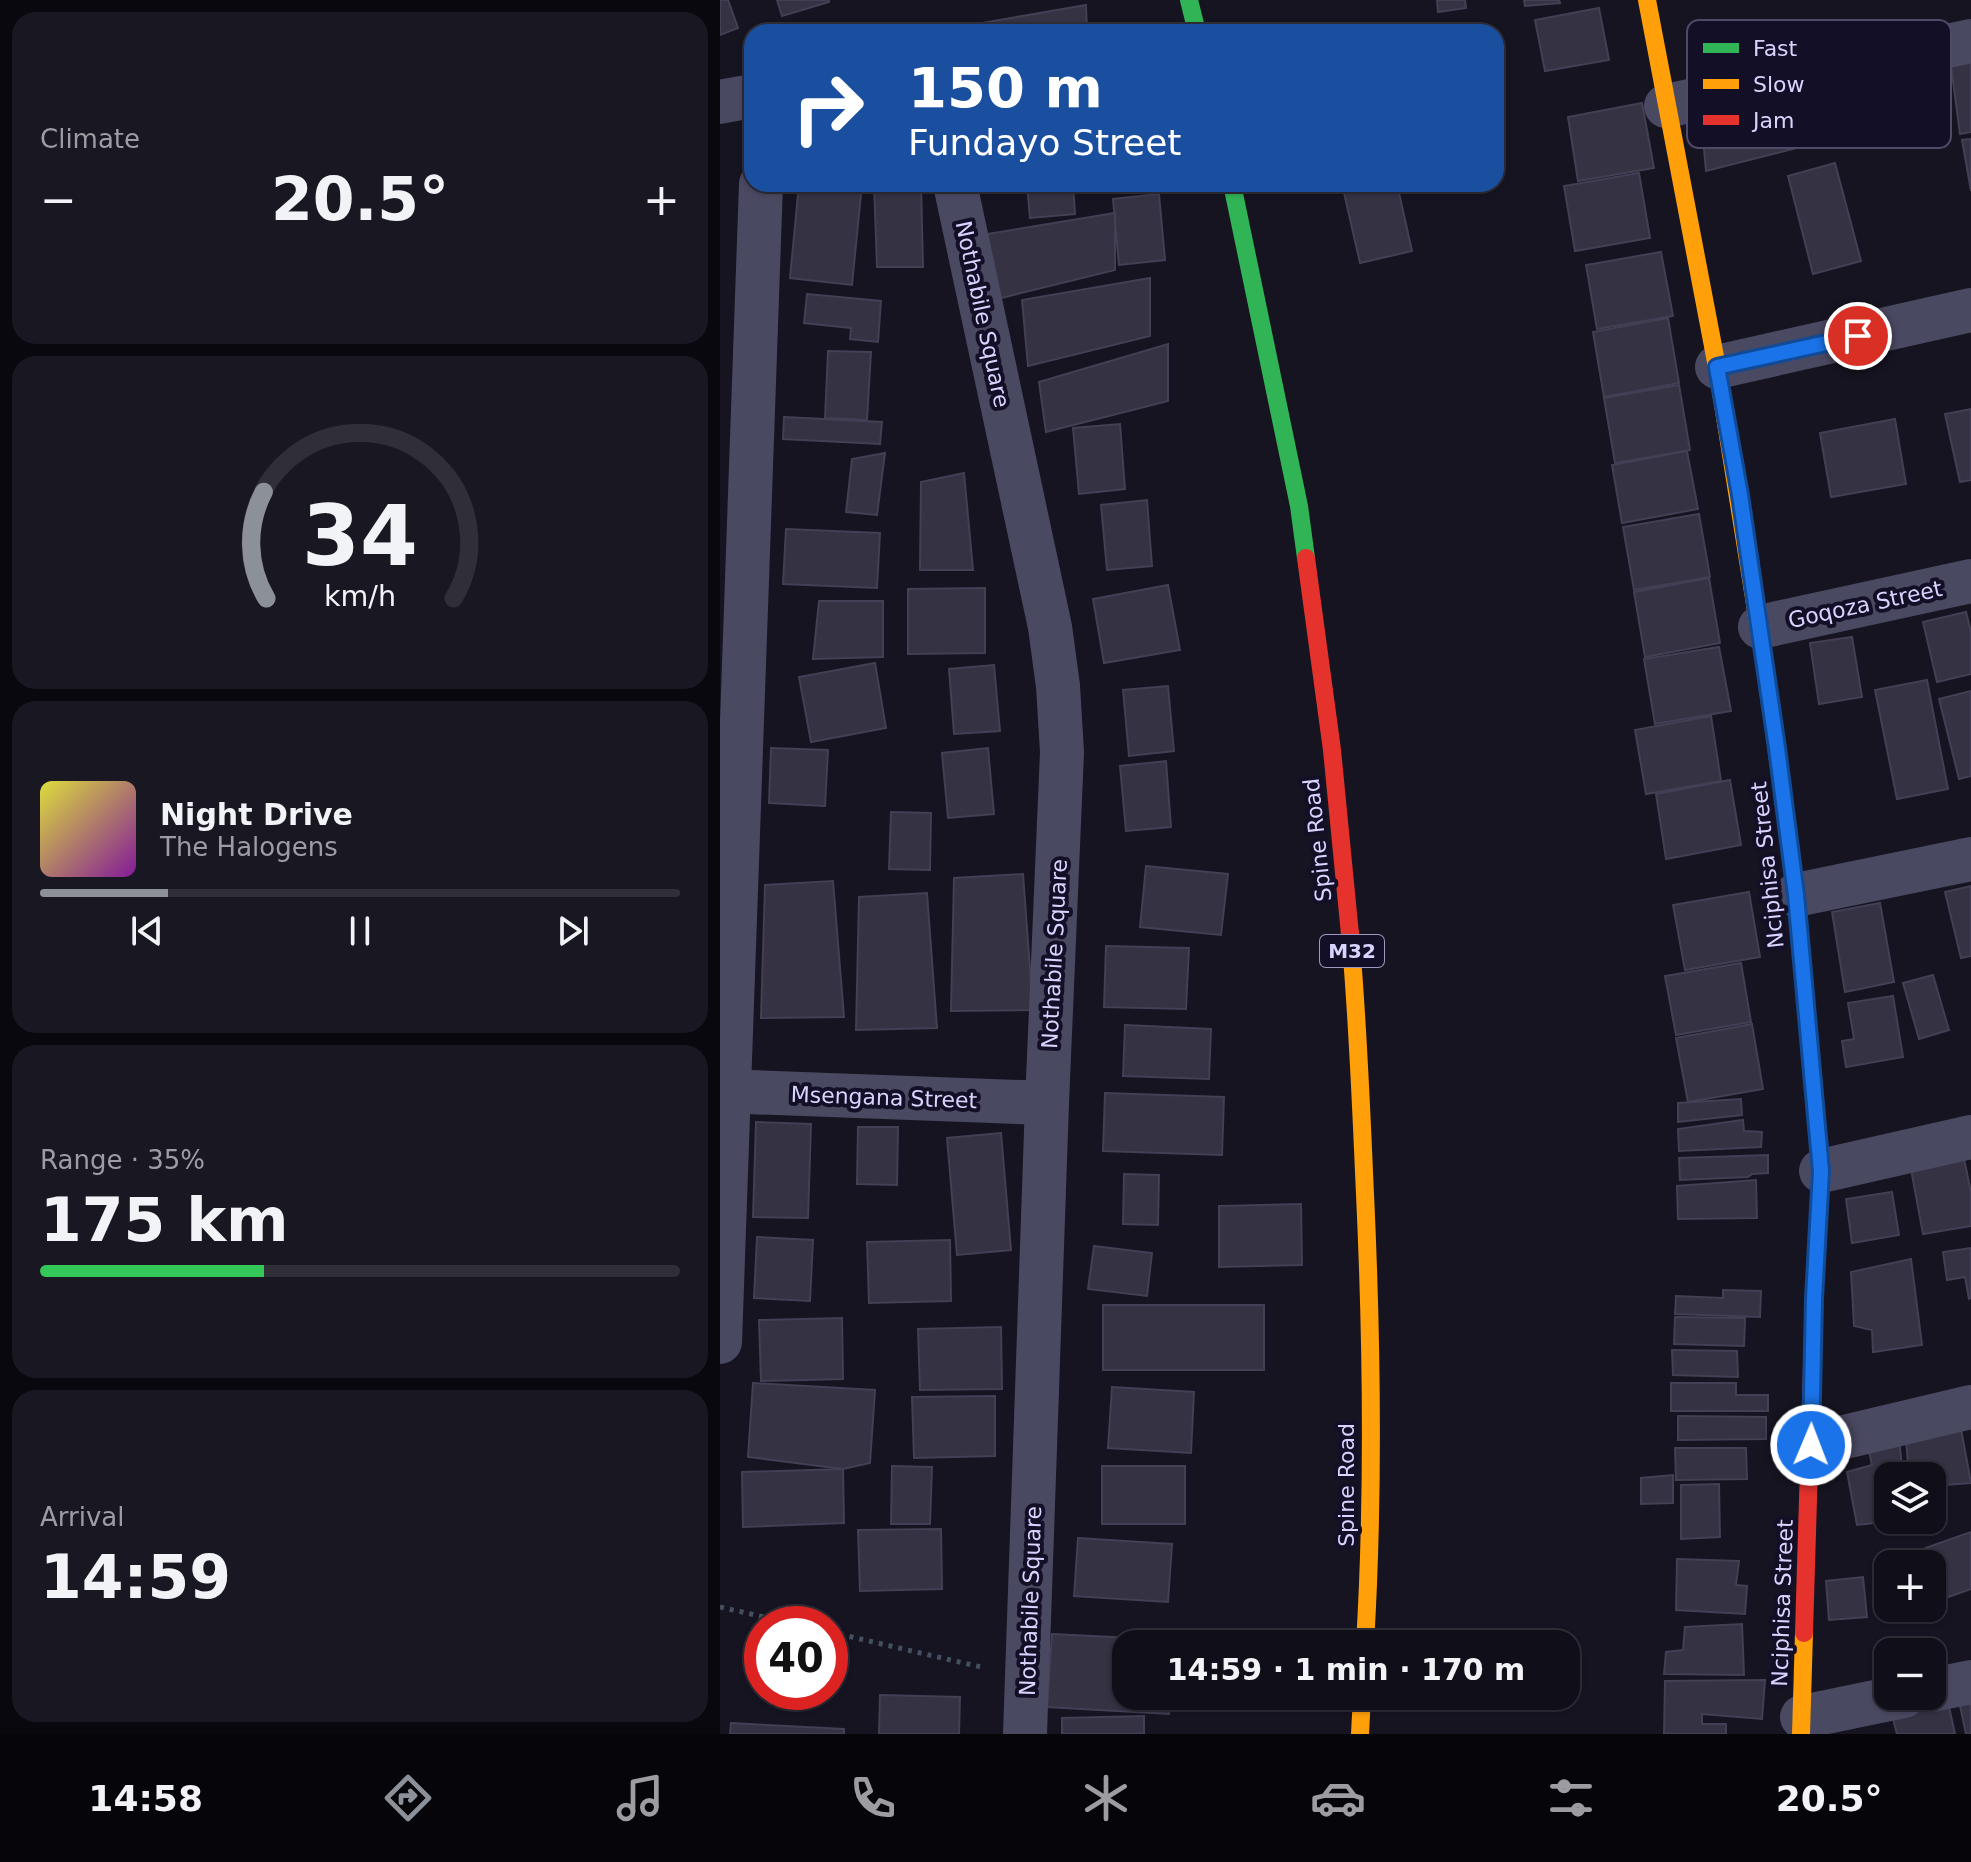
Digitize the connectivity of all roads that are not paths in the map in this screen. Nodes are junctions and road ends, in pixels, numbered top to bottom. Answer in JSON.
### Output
{"nodes":[{"id":1,"x":1189,"y":0,"type":"edge"},
{"id":2,"x":1647,"y":0,"type":"edge"},
{"id":3,"x":1195,"y":24,"type":"edge"},
{"id":4,"x":1971,"y":41,"type":"edge"},
{"id":5,"x":1951,"y":45,"type":"edge"},
{"id":6,"x":744,"y":98,"type":"edge"},
{"id":7,"x":720,"y":102,"type":"edge"},
{"id":8,"x":1687,"y":102,"type":"edge"},
{"id":9,"x":1666,"y":106,"type":"junction"},
{"id":10,"x":761,"y":192,"type":"edge"},
{"id":11,"x":957,"y":192,"type":"edge"},
{"id":12,"x":1234,"y":192,"type":"edge"},
{"id":13,"x":1971,"y":310,"type":"edge"},
{"id":14,"x":1717,"y":367,"type":"junction"},
{"id":15,"x":1971,"y":581,"type":"edge"},
{"id":16,"x":1760,"y":627,"type":"junction"},
{"id":17,"x":1971,"y":859,"type":"edge"},
{"id":18,"x":1796,"y":895,"type":"junction"},
{"id":19,"x":725,"y":1092,"type":"edge"},
{"id":20,"x":1047,"y":1103,"type":"junction"},
{"id":21,"x":1971,"y":1137,"type":"edge"},
{"id":22,"x":1821,"y":1171,"type":"junction"},
{"id":23,"x":720,"y":1342,"type":"edge"},
{"id":24,"x":1971,"y":1407,"type":"edge"},
{"id":25,"x":1811,"y":1445,"type":"junction"},
{"id":26,"x":1366,"y":1630,"type":"edge"},
{"id":27,"x":1971,"y":1682,"type":"edge"},
{"id":28,"x":1946,"y":1687,"type":"edge"},
{"id":29,"x":1874,"y":1705,"type":"edge"},
{"id":30,"x":1361,"y":1710,"type":"edge"},
{"id":31,"x":1801,"y":1726,"type":"edge"},
{"id":32,"x":1025,"y":1734,"type":"edge"},
{"id":33,"x":1360,"y":1734,"type":"edge"}],
"edges":[{"from":1,"to":3,"type":"street"},
{"from":2,"to":9,"type":"street","name":"Nciphisa Street"},
{"from":4,"to":5,"type":"street"},
{"from":6,"to":7,"type":"street"},
{"from":8,"to":9,"type":"street"},
{"from":9,"to":14,"type":"street","name":"Nciphisa Street"},
{"from":10,"to":19,"type":"street"},
{"from":11,"to":20,"type":"street","name":"Nothabile Square"},
{"from":12,"to":26,"type":"street","name":"Spine Road","number":"M32"},
{"from":13,"to":14,"type":"street"},
{"from":14,"to":16,"type":"street","name":"Nciphisa Street"},
{"from":15,"to":16,"type":"street","name":"Goqoza Street"},
{"from":16,"to":18,"type":"street","name":"Nciphisa Street"},
{"from":17,"to":18,"type":"street"},
{"from":18,"to":22,"type":"street","name":"Nciphisa Street"},
{"from":19,"to":20,"type":"street","name":"Msengana Street"},
{"from":19,"to":23,"type":"street"},
{"from":20,"to":32,"type":"street","name":"Nothabile Square"},
{"from":21,"to":22,"type":"street"},
{"from":22,"to":25,"type":"street","name":"Nciphisa Street"},
{"from":24,"to":25,"type":"street"},
{"from":25,"to":31,"type":"street","name":"Nciphisa Street"},
{"from":27,"to":28,"type":"street"},
{"from":29,"to":31,"type":"street"},
{"from":30,"to":33,"type":"street"}]}
